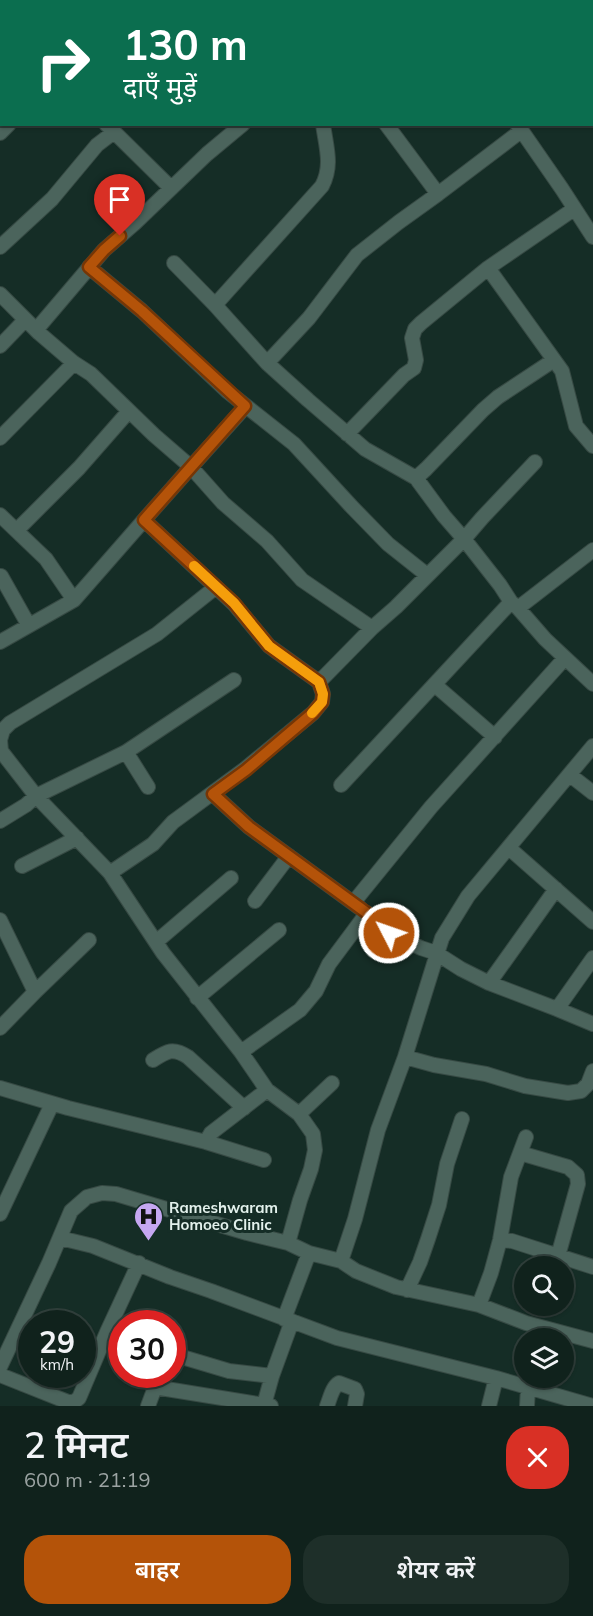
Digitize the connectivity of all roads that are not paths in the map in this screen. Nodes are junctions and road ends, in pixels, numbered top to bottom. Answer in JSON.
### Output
{"nodes":[{"id":1,"x":323,"y":126,"type":"edge"},
{"id":2,"x":387,"y":126,"type":"edge"},
{"id":3,"x":235,"y":127,"type":"edge"},
{"id":4,"x":110,"y":128,"type":"edge"},
{"id":5,"x":519,"y":128,"type":"edge"},
{"id":6,"x":171,"y":188,"type":"junction"},
{"id":7,"x":438,"y":194,"type":"junction"},
{"id":8,"x":574,"y":209,"type":"junction"},
{"id":9,"x":593,"y":237,"type":"edge"},
{"id":10,"x":0,"y":248,"type":"edge"},
{"id":11,"x":174,"y":263,"type":"dead end"},
{"id":12,"x":89,"y":267,"type":"junction"},
{"id":13,"x":488,"y":268,"type":"junction"},
{"id":14,"x":0,"y":294,"type":"edge"},
{"id":15,"x":215,"y":305,"type":"junction"},
{"id":16,"x":24,"y":320,"type":"junction"},
{"id":17,"x":36,"y":330,"type":"junction"},
{"id":18,"x":0,"y":346,"type":"edge"},
{"id":19,"x":554,"y":360,"type":"junction"},
{"id":20,"x":74,"y":363,"type":"junction"},
{"id":21,"x":267,"y":363,"type":"junction"},
{"id":22,"x":245,"y":406,"type":"junction"},
{"id":23,"x":129,"y":411,"type":"junction"},
{"id":24,"x":347,"y":434,"type":"junction"},
{"id":25,"x":0,"y":438,"type":"edge"},
{"id":26,"x":593,"y":446,"type":"edge"},
{"id":27,"x":535,"y":462,"type":"dead end"},
{"id":28,"x":191,"y":467,"type":"junction"},
{"id":29,"x":416,"y":478,"type":"junction"},
{"id":30,"x":0,"y":515,"type":"edge"},
{"id":31,"x":144,"y":520,"type":"junction"},
{"id":32,"x":16,"y":530,"type":"junction"},
{"id":33,"x":464,"y":539,"type":"junction"},
{"id":34,"x":593,"y":550,"type":"edge"},
{"id":35,"x":427,"y":575,"type":"junction"},
{"id":36,"x":1,"y":576,"type":"edge"},
{"id":37,"x":216,"y":587,"type":"junction"},
{"id":38,"x":74,"y":600,"type":"junction"},
{"id":39,"x":514,"y":605,"type":"junction"},
{"id":40,"x":28,"y":624,"type":"junction"},
{"id":41,"x":372,"y":628,"type":"junction"},
{"id":42,"x":0,"y":642,"type":"edge"},
{"id":43,"x":565,"y":658,"type":"junction"},
{"id":44,"x":234,"y":680,"type":"dead end"},
{"id":45,"x":319,"y":682,"type":"junction"},
{"id":46,"x":593,"y":684,"type":"edge"},
{"id":47,"x":435,"y":685,"type":"junction"},
{"id":48,"x":495,"y":737,"type":"junction"},
{"id":49,"x":593,"y":746,"type":"edge"},
{"id":50,"x":126,"y":752,"type":"junction"},
{"id":51,"x":570,"y":775,"type":"junction"},
{"id":52,"x":341,"y":785,"type":"dead end"},
{"id":53,"x":148,"y":786,"type":"dead end"},
{"id":54,"x":593,"y":793,"type":"edge"},
{"id":55,"x":213,"y":794,"type":"junction"},
{"id":56,"x":36,"y":796,"type":"junction"},
{"id":57,"x":0,"y":821,"type":"edge"},
{"id":58,"x":78,"y":838,"type":"junction"},
{"id":59,"x":509,"y":848,"type":"junction"},
{"id":60,"x":289,"y":856,"type":"junction"},
{"id":61,"x":22,"y":866,"type":"dead end"},
{"id":62,"x":111,"y":873,"type":"junction"},
{"id":63,"x":231,"y":878,"type":"dead end"},
{"id":64,"x":556,"y":890,"type":"junction"},
{"id":65,"x":255,"y":901,"type":"dead end"},
{"id":66,"x":353,"y":903,"type":"junction"},
{"id":67,"x":367,"y":913,"type":"junction"},
{"id":68,"x":0,"y":920,"type":"edge"},
{"id":69,"x":593,"y":922,"type":"edge"},
{"id":70,"x":279,"y":930,"type":"dead end"},
{"id":71,"x":89,"y":940,"type":"dead end"},
{"id":72,"x":156,"y":942,"type":"junction"},
{"id":73,"x":436,"y":953,"type":"junction"},
{"id":74,"x":593,"y":958,"type":"edge"},
{"id":75,"x":489,"y":983,"type":"junction"},
{"id":76,"x":35,"y":992,"type":"junction"},
{"id":77,"x":197,"y":998,"type":"junction"},
{"id":78,"x":557,"y":1009,"type":"junction"},
{"id":79,"x":593,"y":1024,"type":"edge"},
{"id":80,"x":0,"y":1028,"type":"edge"},
{"id":81,"x":241,"y":1052,"type":"junction"},
{"id":82,"x":405,"y":1057,"type":"junction"},
{"id":83,"x":153,"y":1060,"type":"dead end"},
{"id":84,"x":593,"y":1071,"type":"edge"},
{"id":85,"x":332,"y":1083,"type":"dead end"},
{"id":86,"x":0,"y":1089,"type":"edge"},
{"id":87,"x":267,"y":1090,"type":"junction"},
{"id":88,"x":52,"y":1104,"type":"junction"},
{"id":89,"x":244,"y":1108,"type":"junction"},
{"id":90,"x":299,"y":1114,"type":"junction"},
{"id":91,"x":462,"y":1119,"type":"dead end"},
{"id":92,"x":526,"y":1137,"type":"dead end"},
{"id":93,"x":206,"y":1142,"type":"junction"},
{"id":94,"x":520,"y":1153,"type":"junction"},
{"id":95,"x":264,"y":1160,"type":"dead end"},
{"id":96,"x":0,"y":1214,"type":"edge"},
{"id":97,"x":60,"y":1238,"type":"junction"},
{"id":98,"x":500,"y":1240,"type":"junction"},
{"id":99,"x":288,"y":1243,"type":"junction"},
{"id":100,"x":309,"y":1253,"type":"junction"},
{"id":101,"x":558,"y":1256,"type":"joint"},
{"id":102,"x":341,"y":1261,"type":"junction"},
{"id":103,"x":574,"y":1261,"type":"edge"},
{"id":104,"x":139,"y":1263,"type":"junction"},
{"id":105,"x":593,"y":1267,"type":"edge"},
{"id":106,"x":407,"y":1290,"type":"junction"},
{"id":107,"x":479,"y":1305,"type":"junction"},
{"id":108,"x":288,"y":1320,"type":"junction"},
{"id":109,"x":107,"y":1332,"type":"joint"},
{"id":110,"x":5,"y":1341,"type":"edge"},
{"id":111,"x":593,"y":1341,"type":"edge"},
{"id":112,"x":186,"y":1358,"type":"edge"},
{"id":113,"x":0,"y":1367,"type":"edge"},
{"id":114,"x":0,"y":1375,"type":"edge"},
{"id":115,"x":272,"y":1376,"type":"junction"},
{"id":116,"x":496,"y":1378,"type":"junction"},
{"id":117,"x":514,"y":1384,"type":"edge"},
{"id":118,"x":186,"y":1387,"type":"edge"},
{"id":119,"x":154,"y":1388,"type":"edge"},
{"id":120,"x":528,"y":1388,"type":"joint"},
{"id":121,"x":267,"y":1405,"type":"edge"},
{"id":122,"x":589,"y":1405,"type":"edge"},
{"id":123,"x":148,"y":1406,"type":"edge"},
{"id":124,"x":327,"y":1406,"type":"edge"},
{"id":125,"x":355,"y":1406,"type":"edge"},
{"id":126,"x":489,"y":1406,"type":"edge"},
{"id":127,"x":527,"y":1406,"type":"edge"}],
"edges":[{"from":1,"to":15,"type":"street"},
{"from":2,"to":7,"type":"street"},
{"from":3,"to":6,"type":"street"},
{"from":4,"to":6,"type":"street"},
{"from":4,"to":10,"type":"street"},
{"from":5,"to":7,"type":"street"},
{"from":5,"to":8,"type":"street"},
{"from":6,"to":12,"type":"street"},
{"from":7,"to":21,"type":"street"},
{"from":8,"to":9,"type":"street"},
{"from":8,"to":13,"type":"street"},
{"from":11,"to":15,"type":"street"},
{"from":12,"to":17,"type":"street"},
{"from":12,"to":22,"type":"street"},
{"from":13,"to":19,"type":"street"},
{"from":13,"to":24,"type":"street"},
{"from":14,"to":16,"type":"street"},
{"from":15,"to":21,"type":"street"},
{"from":16,"to":17,"type":"street"},
{"from":16,"to":18,"type":"street"},
{"from":17,"to":20,"type":"street"},
{"from":19,"to":26,"type":"street"},
{"from":19,"to":29,"type":"street"},
{"from":20,"to":23,"type":"street"},
{"from":20,"to":25,"type":"street"},
{"from":21,"to":24,"type":"street"},
{"from":22,"to":28,"type":"street"},
{"from":22,"to":35,"type":"street"},
{"from":23,"to":28,"type":"street"},
{"from":23,"to":32,"type":"street"},
{"from":24,"to":29,"type":"street"},
{"from":27,"to":33,"type":"street"},
{"from":28,"to":31,"type":"street"},
{"from":28,"to":41,"type":"street"},
{"from":29,"to":33,"type":"street"},
{"from":30,"to":32,"type":"street"},
{"from":31,"to":37,"type":"street"},
{"from":31,"to":38,"type":"street"},
{"from":32,"to":38,"type":"street"},
{"from":33,"to":35,"type":"street"},
{"from":33,"to":39,"type":"street"},
{"from":34,"to":39,"type":"street"},
{"from":35,"to":41,"type":"street"},
{"from":36,"to":40,"type":"street"},
{"from":37,"to":45,"type":"street"},
{"from":37,"to":56,"type":"street"},
{"from":38,"to":40,"type":"street"},
{"from":39,"to":43,"type":"street"},
{"from":39,"to":47,"type":"street"},
{"from":40,"to":42,"type":"street"},
{"from":41,"to":45,"type":"street"},
{"from":43,"to":46,"type":"street"},
{"from":43,"to":48,"type":"street"},
{"from":44,"to":50,"type":"street"},
{"from":45,"to":55,"type":"street"},
{"from":47,"to":48,"type":"street"},
{"from":47,"to":52,"type":"street"},
{"from":48,"to":66,"type":"street"},
{"from":49,"to":51,"type":"street"},
{"from":50,"to":53,"type":"street"},
{"from":50,"to":56,"type":"street"},
{"from":51,"to":54,"type":"street"},
{"from":51,"to":59,"type":"street"},
{"from":55,"to":60,"type":"street"},
{"from":55,"to":62,"type":"street"},
{"from":56,"to":57,"type":"street"},
{"from":56,"to":58,"type":"street"},
{"from":58,"to":61,"type":"street"},
{"from":58,"to":62,"type":"street"},
{"from":59,"to":64,"type":"street"},
{"from":59,"to":73,"type":"street"},
{"from":60,"to":65,"type":"street"},
{"from":60,"to":66,"type":"street"},
{"from":62,"to":72,"type":"street"},
{"from":63,"to":72,"type":"street"},
{"from":64,"to":69,"type":"street"},
{"from":64,"to":75,"type":"street"},
{"from":66,"to":67,"type":"street"},
{"from":67,"to":73,"type":"street"},
{"from":67,"to":81,"type":"street"},
{"from":68,"to":76,"type":"street"},
{"from":70,"to":77,"type":"street"},
{"from":71,"to":76,"type":"street"},
{"from":72,"to":77,"type":"street"},
{"from":73,"to":75,"type":"street"},
{"from":73,"to":82,"type":"street"},
{"from":74,"to":78,"type":"street"},
{"from":75,"to":78,"type":"street"},
{"from":76,"to":80,"type":"street"},
{"from":77,"to":81,"type":"street"},
{"from":78,"to":79,"type":"street"},
{"from":81,"to":87,"type":"street"},
{"from":82,"to":84,"type":"street"},
{"from":82,"to":102,"type":"street"},
{"from":83,"to":89,"type":"street"},
{"from":85,"to":90,"type":"street"},
{"from":86,"to":88,"type":"street"},
{"from":87,"to":89,"type":"street"},
{"from":87,"to":90,"type":"street"},
{"from":88,"to":93,"type":"street"},
{"from":88,"to":96,"type":"street"},
{"from":89,"to":93,"type":"street"},
{"from":90,"to":99,"type":"street"},
{"from":91,"to":106,"type":"street"},
{"from":92,"to":94,"type":"street"},
{"from":93,"to":95,"type":"street"},
{"from":94,"to":98,"type":"street"},
{"from":94,"to":101,"type":"street"},
{"from":97,"to":99,"type":"street"},
{"from":97,"to":104,"type":"street"},
{"from":97,"to":110,"type":"street"},
{"from":98,"to":101,"type":"street"},
{"from":98,"to":107,"type":"street"},
{"from":99,"to":100,"type":"street"},
{"from":100,"to":102,"type":"street"},
{"from":100,"to":108,"type":"street"},
{"from":102,"to":106,"type":"street"},
{"from":103,"to":105,"type":"street"},
{"from":104,"to":108,"type":"street"},
{"from":104,"to":109,"type":"street"},
{"from":106,"to":107,"type":"street"},
{"from":107,"to":111,"type":"street"},
{"from":108,"to":115,"type":"street"},
{"from":108,"to":116,"type":"street"},
{"from":109,"to":114,"type":"street"},
{"from":110,"to":113,"type":"street"},
{"from":112,"to":115,"type":"street"},
{"from":115,"to":121,"type":"street"},
{"from":116,"to":117,"type":"street"},
{"from":116,"to":126,"type":"street"},
{"from":118,"to":121,"type":"street"},
{"from":119,"to":123,"type":"street"},
{"from":120,"to":122,"type":"street"},
{"from":120,"to":127,"type":"street"},
{"from":124,"to":125,"type":"street"}]}
